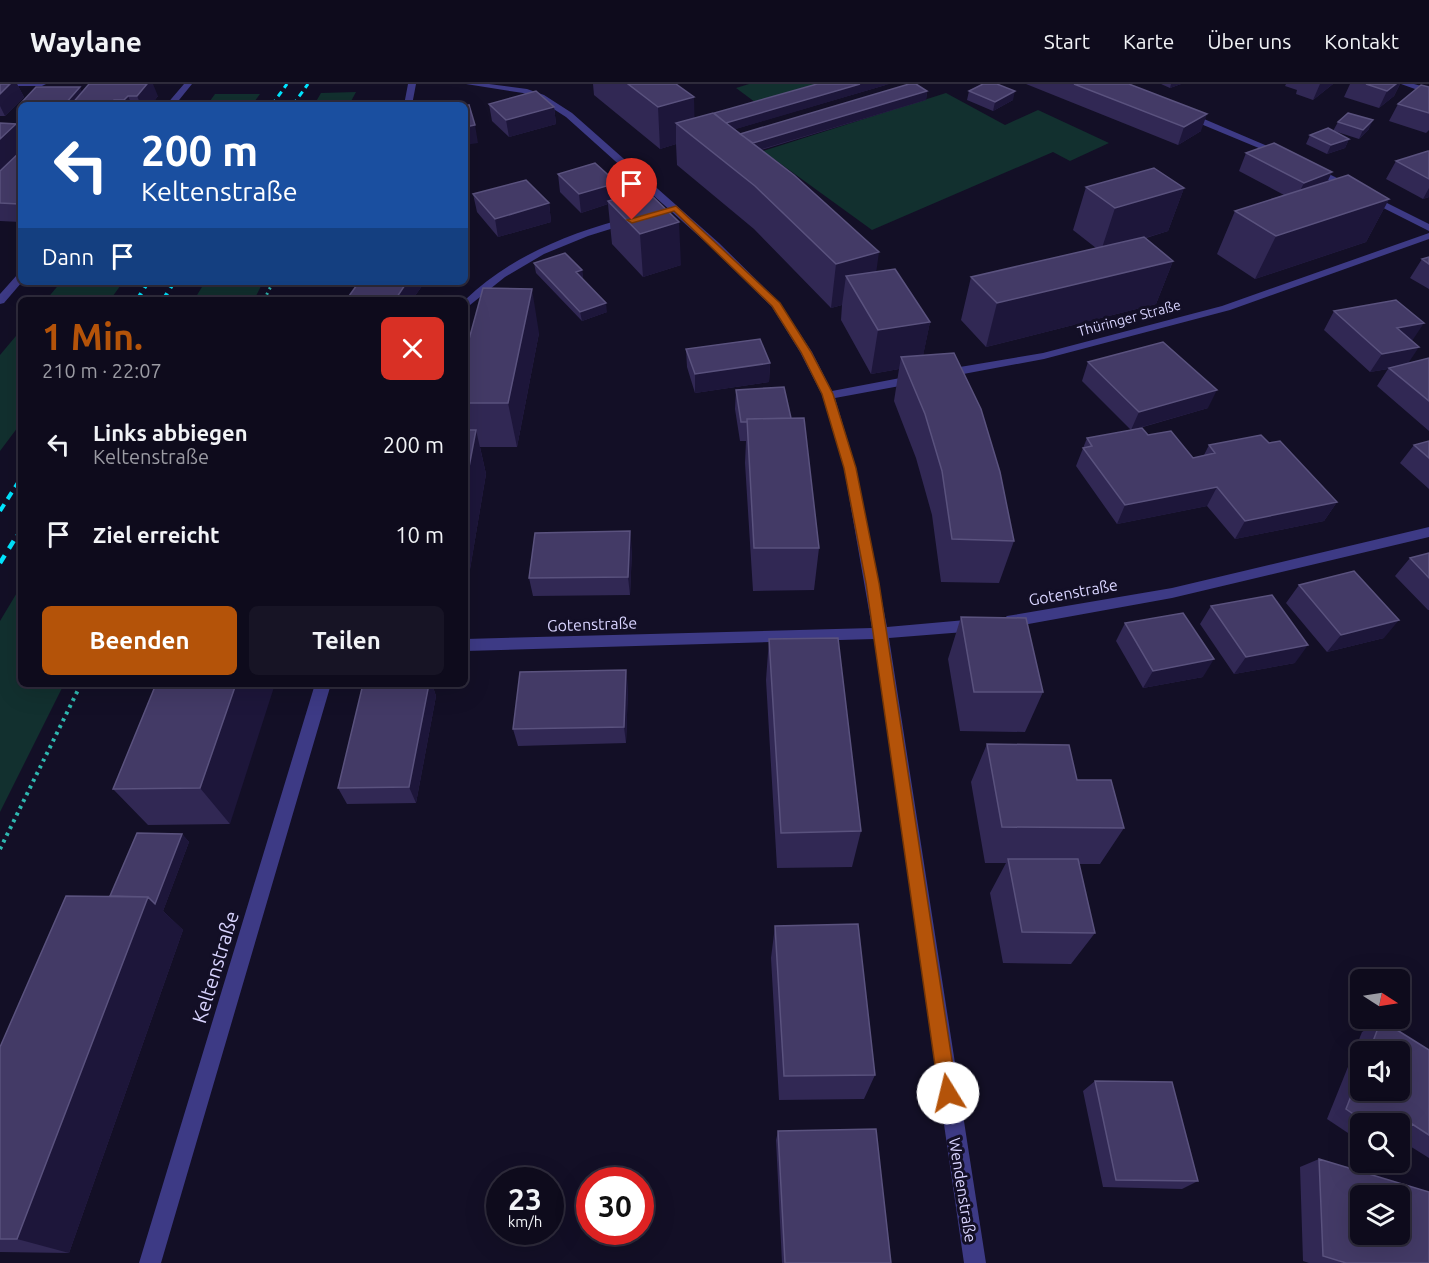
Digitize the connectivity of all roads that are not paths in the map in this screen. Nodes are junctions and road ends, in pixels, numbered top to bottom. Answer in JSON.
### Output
{"nodes":[{"id":1,"x":0,"y":84,"type":"edge"},
{"id":2,"x":42,"y":84,"type":"edge"},
{"id":3,"x":188,"y":84,"type":"edge"},
{"id":4,"x":412,"y":84,"type":"edge"},
{"id":5,"x":470,"y":84,"type":"edge"},
{"id":6,"x":1405,"y":84,"type":"edge"},
{"id":7,"x":501,"y":85,"type":"edge"},
{"id":8,"x":1429,"y":91,"type":"edge"},
{"id":9,"x":173,"y":102,"type":"edge"},
{"id":10,"x":409,"y":102,"type":"edge"},
{"id":11,"x":1174,"y":110,"type":"edge"},
{"id":12,"x":1290,"y":159,"type":"edge"},
{"id":13,"x":1301,"y":163,"type":"edge"},
{"id":14,"x":676,"y":208,"type":"junction"},
{"id":15,"x":658,"y":213,"type":"edge"},
{"id":16,"x":639,"y":218,"type":"edge"},
{"id":17,"x":1429,"y":228,"type":"edge"},
{"id":18,"x":1429,"y":236,"type":"edge"},
{"id":19,"x":18,"y":280,"type":"edge"},
{"id":20,"x":0,"y":301,"type":"edge"},
{"id":21,"x":468,"y":303,"type":"edge"},
{"id":22,"x":828,"y":394,"type":"junction"},
{"id":23,"x":1429,"y":532,"type":"edge"},
{"id":24,"x":880,"y":633,"type":"junction"},
{"id":25,"x":468,"y":645,"type":"edge"},
{"id":26,"x":322,"y":687,"type":"edge"},
{"id":27,"x":150,"y":1263,"type":"edge"},
{"id":28,"x":975,"y":1263,"type":"edge"}],
"edges":[{"from":1,"to":2,"type":"street"},
{"from":3,"to":9,"type":"street"},
{"from":4,"to":10,"type":"street"},
{"from":5,"to":7,"type":"street","name":"Wendenstraße"},
{"from":6,"to":8,"type":"street"},
{"from":7,"to":14,"type":"street","name":"Wendenstraße"},
{"from":11,"to":12,"type":"street"},
{"from":13,"to":17,"type":"street"},
{"from":14,"to":15,"type":"street"},
{"from":14,"to":22,"type":"street","name":"Wendenstraße"},
{"from":16,"to":21,"type":"street"},
{"from":18,"to":22,"type":"street","name":"Thüringer Straße"},
{"from":19,"to":20,"type":"street"},
{"from":22,"to":24,"type":"street","name":"Wendenstraße"},
{"from":23,"to":24,"type":"street","name":"Gotenstraße"},
{"from":24,"to":25,"type":"street","name":"Gotenstraße"},
{"from":24,"to":28,"type":"street","name":"Wendenstraße"},
{"from":26,"to":27,"type":"street","name":"Keltenstraße"}]}
